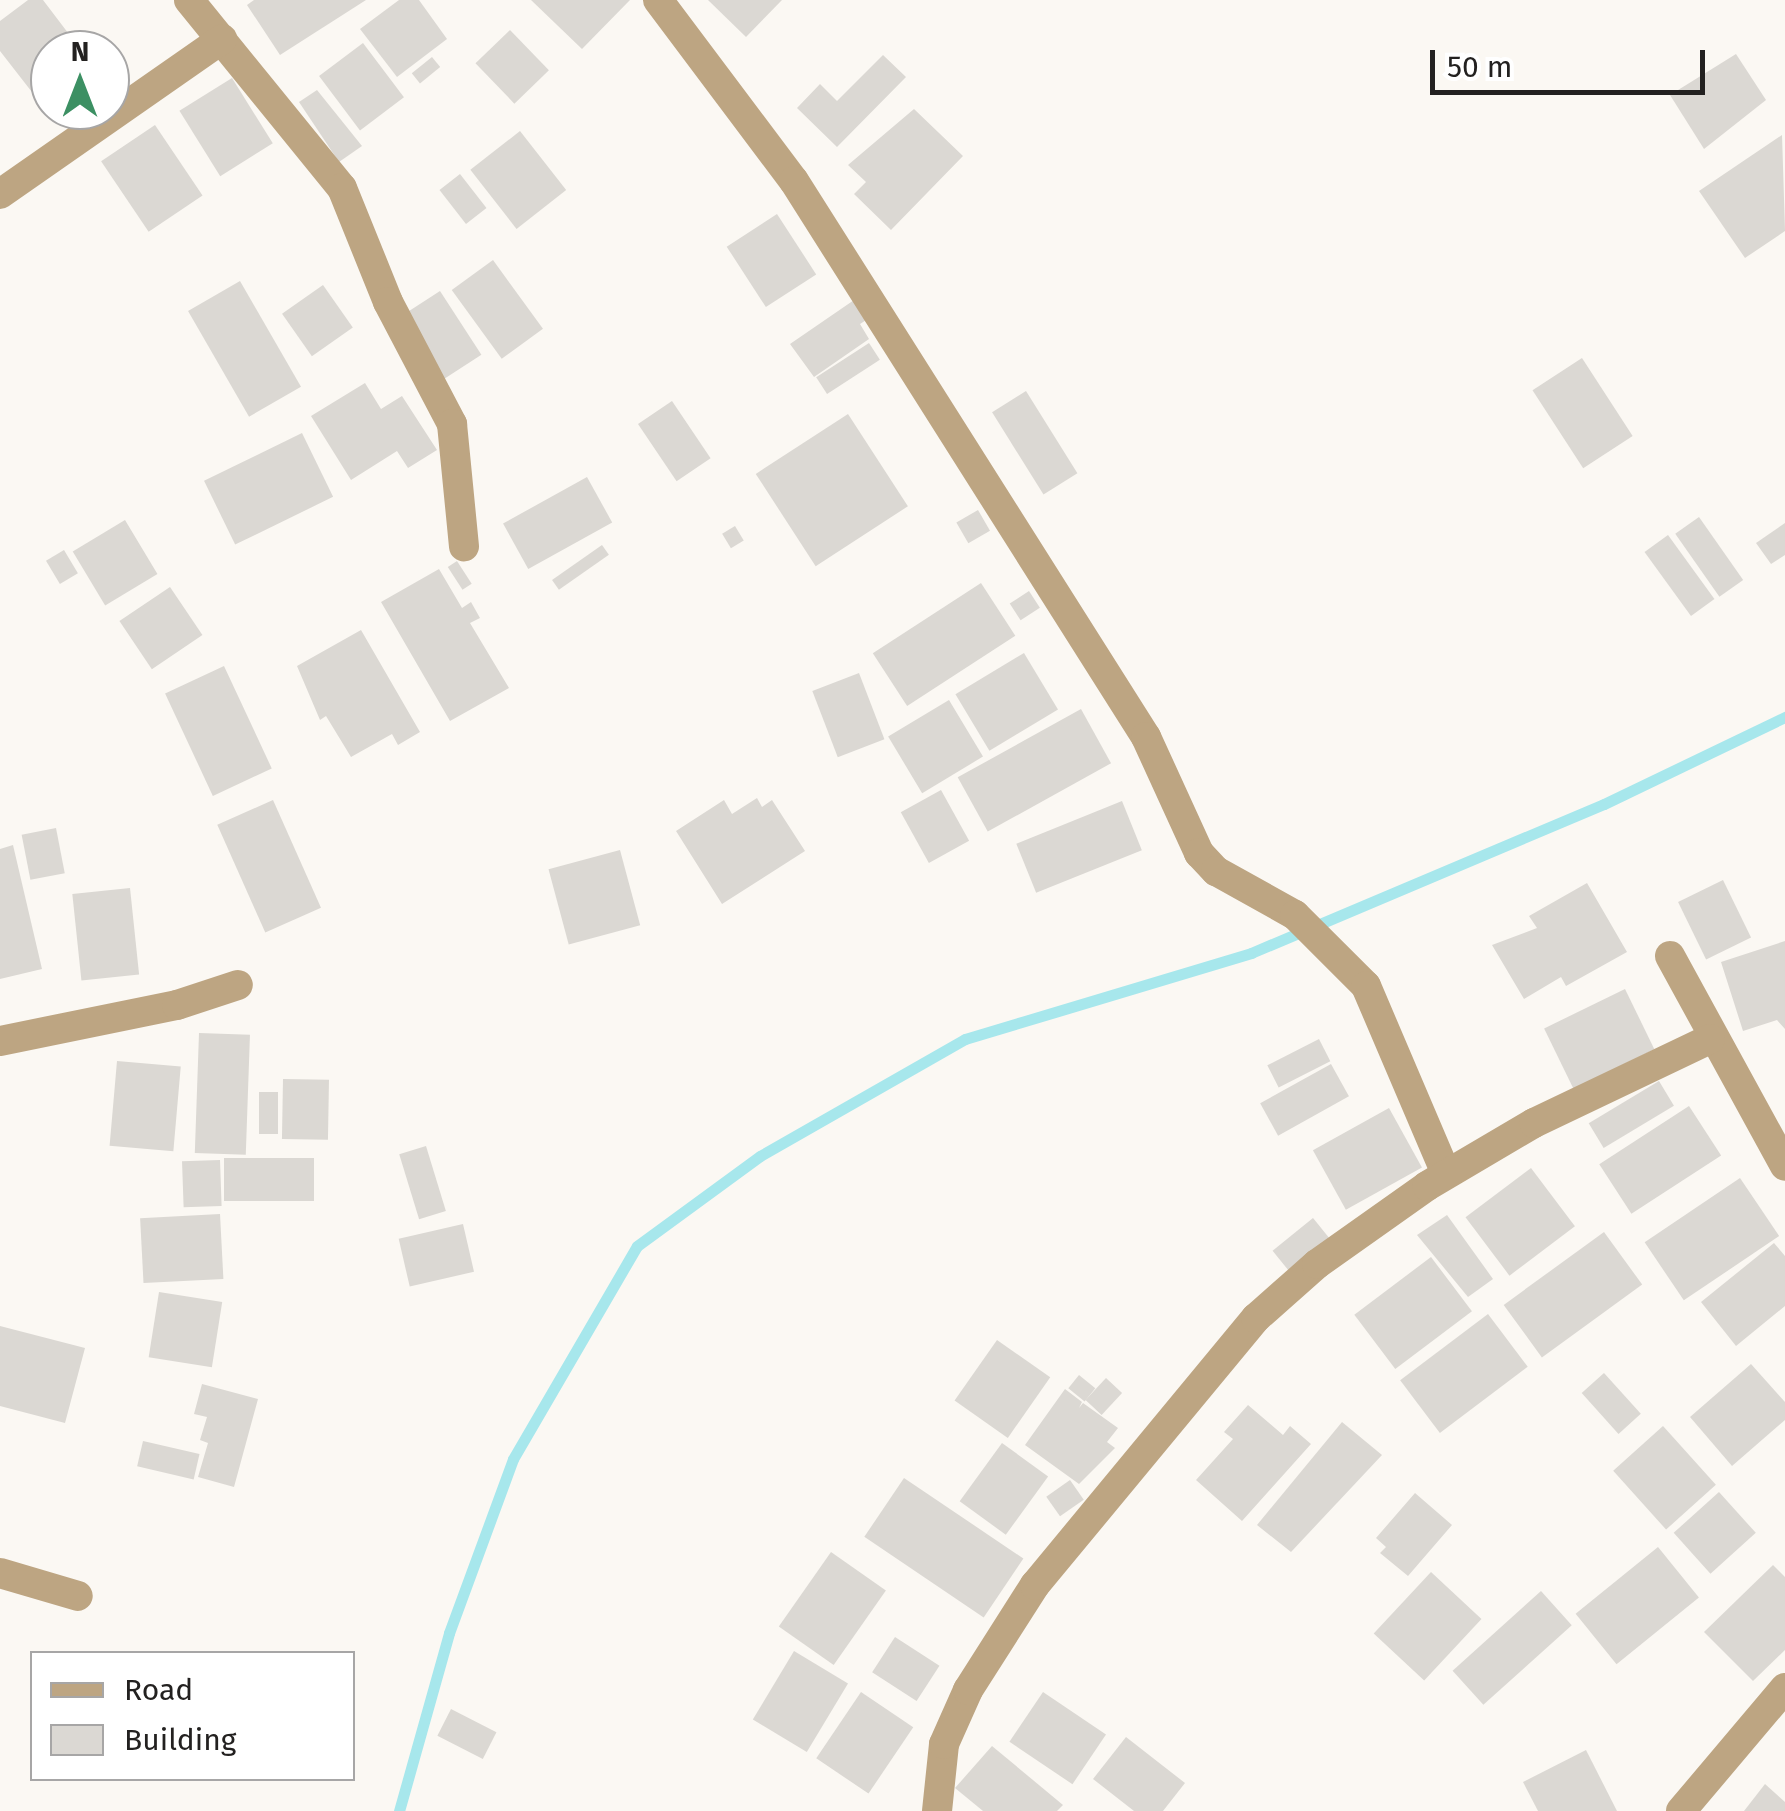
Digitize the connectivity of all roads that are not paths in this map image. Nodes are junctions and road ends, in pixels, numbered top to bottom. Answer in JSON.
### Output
{"nodes":[{"id":1,"x":189,"y":0,"type":"edge"},
{"id":2,"x":658,"y":0,"type":"edge"},
{"id":3,"x":222,"y":38,"type":"junction"},
{"id":4,"x":0,"y":194,"type":"edge"},
{"id":5,"x":464,"y":546,"type":"dead end"},
{"id":6,"x":1670,"y":956,"type":"dead end"},
{"id":7,"x":238,"y":985,"type":"dead end"},
{"id":8,"x":1710,"y":1040,"type":"junction"},
{"id":9,"x":0,"y":1041,"type":"edge"},
{"id":10,"x":1785,"y":1166,"type":"edge"},
{"id":11,"x":1446,"y":1174,"type":"junction"},
{"id":12,"x":0,"y":1574,"type":"edge"},
{"id":13,"x":78,"y":1596,"type":"dead end"},
{"id":14,"x":1785,"y":1688,"type":"edge"},
{"id":15,"x":937,"y":1811,"type":"edge"},
{"id":16,"x":1681,"y":1811,"type":"edge"}],
"edges":[{"from":1,"to":3,"type":"street"},
{"from":2,"to":11,"type":"street"},
{"from":3,"to":4,"type":"street"},
{"from":3,"to":5,"type":"street"},
{"from":6,"to":8,"type":"street"},
{"from":7,"to":9,"type":"street"},
{"from":8,"to":10,"type":"street"},
{"from":8,"to":11,"type":"street"},
{"from":11,"to":15,"type":"street"},
{"from":12,"to":13,"type":"street"},
{"from":14,"to":16,"type":"street"}]}
